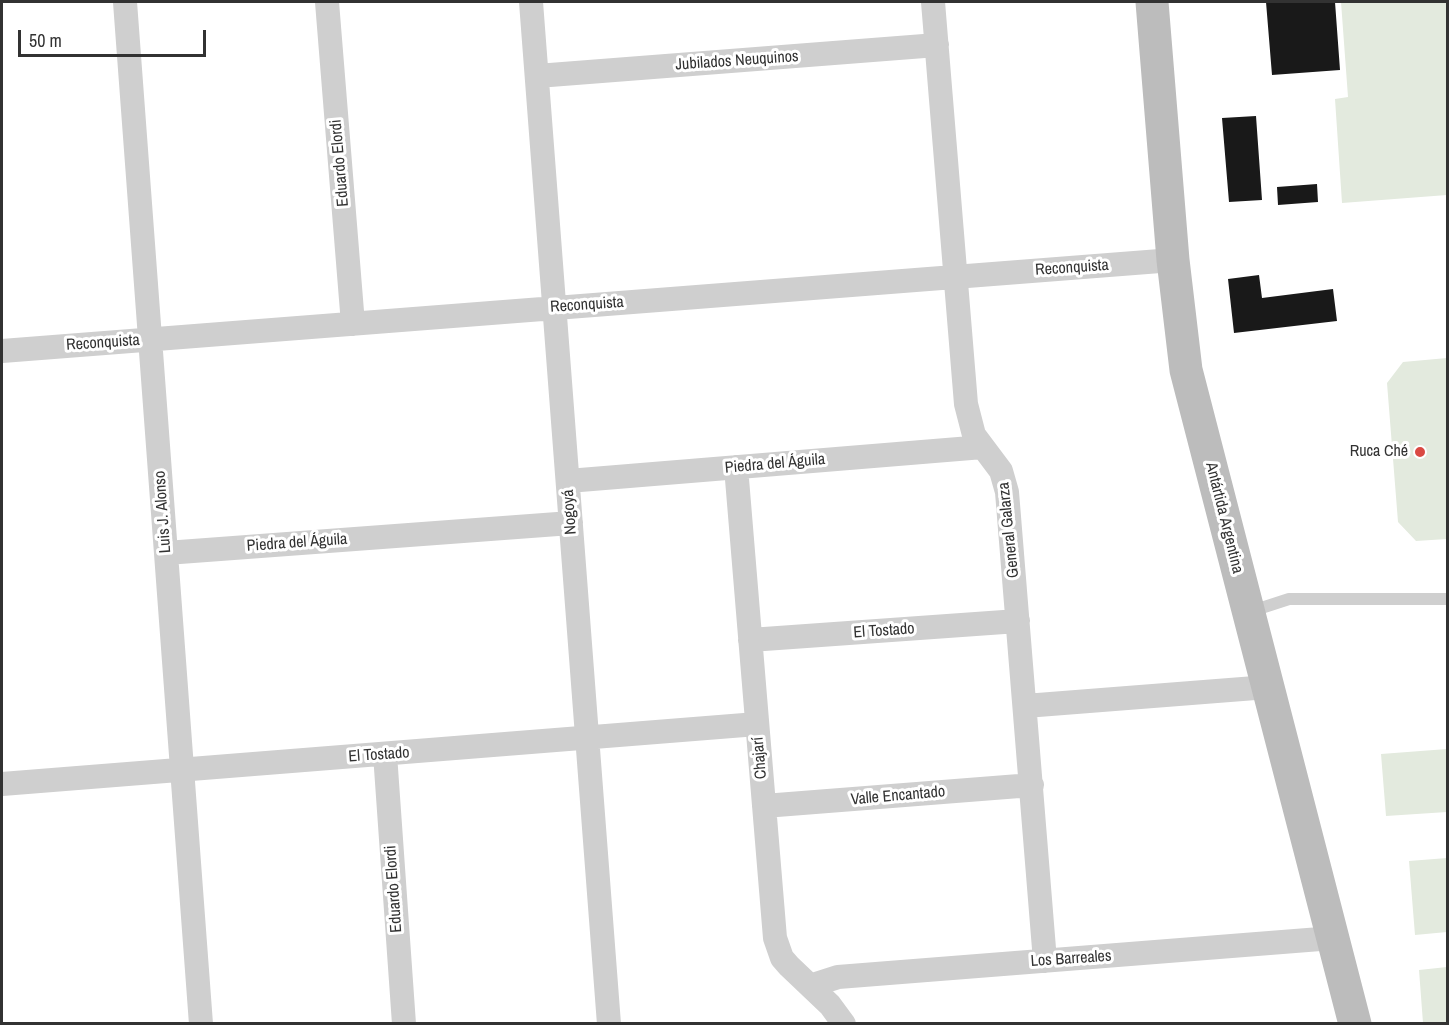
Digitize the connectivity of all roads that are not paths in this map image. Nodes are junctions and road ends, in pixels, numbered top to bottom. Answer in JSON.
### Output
{"nodes":[{"id":1,"x":125,"y":2,"type":"edge"},
{"id":2,"x":327,"y":2,"type":"edge"},
{"id":3,"x":531,"y":2,"type":"edge"},
{"id":4,"x":933,"y":2,"type":"edge"},
{"id":5,"x":1152,"y":2,"type":"edge"},
{"id":6,"x":936,"y":45,"type":"junction"},
{"id":7,"x":537,"y":76,"type":"junction"},
{"id":8,"x":1173,"y":260,"type":"junction"},
{"id":9,"x":956,"y":277,"type":"junction"},
{"id":10,"x":554,"y":308,"type":"junction"},
{"id":11,"x":352,"y":324,"type":"junction"},
{"id":12,"x":150,"y":340,"type":"junction"},
{"id":13,"x":2,"y":351,"type":"edge"},
{"id":14,"x":983,"y":447,"type":"junction"},
{"id":15,"x":736,"y":467,"type":"junction"},
{"id":16,"x":568,"y":481,"type":"junction"},
{"id":17,"x":571,"y":523,"type":"junction"},
{"id":18,"x":166,"y":553,"type":"junction"},
{"id":19,"x":1448,"y":599,"type":"edge"},
{"id":20,"x":1248,"y":612,"type":"junction"},
{"id":21,"x":1018,"y":621,"type":"junction"},
{"id":22,"x":750,"y":640,"type":"junction"},
{"id":23,"x":1268,"y":687,"type":"junction"},
{"id":24,"x":1025,"y":706,"type":"junction"},
{"id":25,"x":757,"y":724,"type":"junction"},
{"id":26,"x":587,"y":738,"type":"junction"},
{"id":27,"x":385,"y":754,"type":"junction"},
{"id":28,"x":182,"y":770,"type":"junction"},
{"id":29,"x":2,"y":784,"type":"edge"},
{"id":30,"x":1032,"y":785,"type":"junction"},
{"id":31,"x":764,"y":806,"type":"junction"},
{"id":32,"x":1333,"y":938,"type":"junction"},
{"id":33,"x":1045,"y":961,"type":"junction"},
{"id":34,"x":810,"y":986,"type":"junction"},
{"id":35,"x":201,"y":1023,"type":"edge"},
{"id":36,"x":404,"y":1023,"type":"edge"},
{"id":37,"x":609,"y":1023,"type":"edge"},
{"id":38,"x":844,"y":1023,"type":"edge"},
{"id":39,"x":1355,"y":1023,"type":"edge"}],
"edges":[{"from":1,"to":12,"type":"street","name":"Luis J. Alonso"},
{"from":2,"to":11,"type":"street","name":"Eduardo Elordi"},
{"from":3,"to":7,"type":"street","name":"Nogoyá"},
{"from":4,"to":6,"type":"street","name":"General Galarza"},
{"from":5,"to":8,"type":"main road","name":"Antártida Argentina"},
{"from":6,"to":7,"type":"street","name":"Jubilados Neuquinos"},
{"from":6,"to":9,"type":"street","name":"General Galarza"},
{"from":7,"to":10,"type":"street","name":"Nogoyá"},
{"from":8,"to":9,"type":"street","name":"Reconquista"},
{"from":8,"to":20,"type":"main road","name":"Antártida Argentina"},
{"from":9,"to":10,"type":"street","name":"Reconquista"},
{"from":9,"to":14,"type":"street","name":"General Galarza"},
{"from":10,"to":11,"type":"street","name":"Reconquista"},
{"from":10,"to":16,"type":"street","name":"Nogoyá"},
{"from":11,"to":12,"type":"street","name":"Reconquista"},
{"from":12,"to":13,"type":"street","name":"Reconquista"},
{"from":12,"to":18,"type":"street","name":"Luis J. Alonso"},
{"from":14,"to":15,"type":"street","name":"Piedra del Águila"},
{"from":14,"to":21,"type":"street","name":"General Galarza"},
{"from":15,"to":16,"type":"street","name":"Piedra del Águila"},
{"from":15,"to":22,"type":"street","name":"Chajarí"},
{"from":16,"to":17,"type":"street","name":"Nogoyá"},
{"from":17,"to":18,"type":"street","name":"Piedra del Águila"},
{"from":17,"to":26,"type":"street","name":"Nogoyá"},
{"from":18,"to":28,"type":"street","name":"Luis J. Alonso"},
{"from":19,"to":20,"type":"lane"},
{"from":20,"to":23,"type":"main road","name":"Antártida Argentina"},
{"from":21,"to":22,"type":"street","name":"El Tostado"},
{"from":21,"to":24,"type":"street","name":"General Galarza"},
{"from":22,"to":25,"type":"street","name":"Chajarí"},
{"from":23,"to":24,"type":"street"},
{"from":23,"to":32,"type":"main road","name":"Antártida Argentina"},
{"from":24,"to":30,"type":"street","name":"General Galarza"},
{"from":25,"to":26,"type":"street","name":"El Tostado"},
{"from":25,"to":31,"type":"street","name":"Chajarí"},
{"from":26,"to":27,"type":"street","name":"El Tostado"},
{"from":26,"to":37,"type":"street","name":"Nogoyá"},
{"from":27,"to":28,"type":"street","name":"El Tostado"},
{"from":27,"to":36,"type":"street","name":"Eduardo Elordi"},
{"from":28,"to":29,"type":"street","name":"El Tostado"},
{"from":28,"to":35,"type":"street","name":"Luis J. Alonso"},
{"from":30,"to":31,"type":"street","name":"Valle Encantado"},
{"from":30,"to":33,"type":"street","name":"General Galarza"},
{"from":31,"to":34,"type":"street","name":"Chajarí"},
{"from":32,"to":33,"type":"street","name":"Los Barreales"},
{"from":32,"to":39,"type":"main road","name":"Antártida Argentina"},
{"from":33,"to":34,"type":"street","name":"Los Barreales"},
{"from":34,"to":38,"type":"street","name":"Chajarí"}]}
